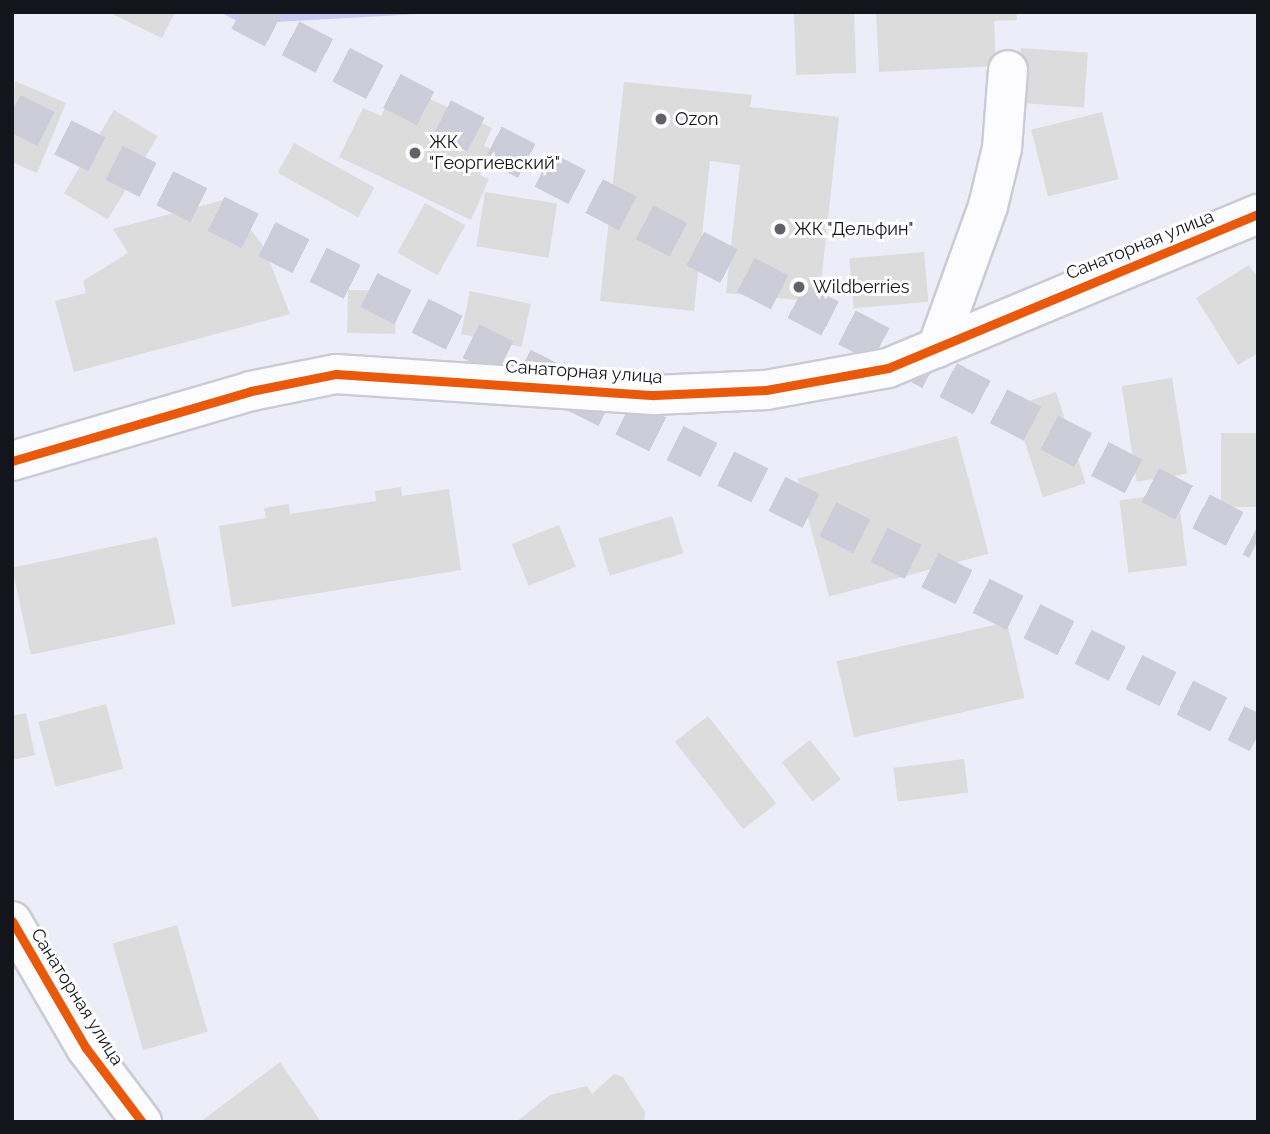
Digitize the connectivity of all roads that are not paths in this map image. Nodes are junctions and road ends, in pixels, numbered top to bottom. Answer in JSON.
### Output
{"nodes":[{"id":1,"x":1008,"y":70,"type":"dead end"},
{"id":2,"x":1258,"y":214,"type":"edge"},
{"id":3,"x":937,"y":348,"type":"junction"},
{"id":4,"x":12,"y":461,"type":"edge"},
{"id":5,"x":12,"y":921,"type":"edge"},
{"id":6,"x":142,"y":1122,"type":"edge"}],
"edges":[{"from":1,"to":3,"type":"street"},
{"from":2,"to":3,"type":"street","name":"Санаторная улица"},
{"from":3,"to":4,"type":"street","name":"Санаторная улица"},
{"from":5,"to":6,"type":"street","name":"Санаторная улица"}]}
